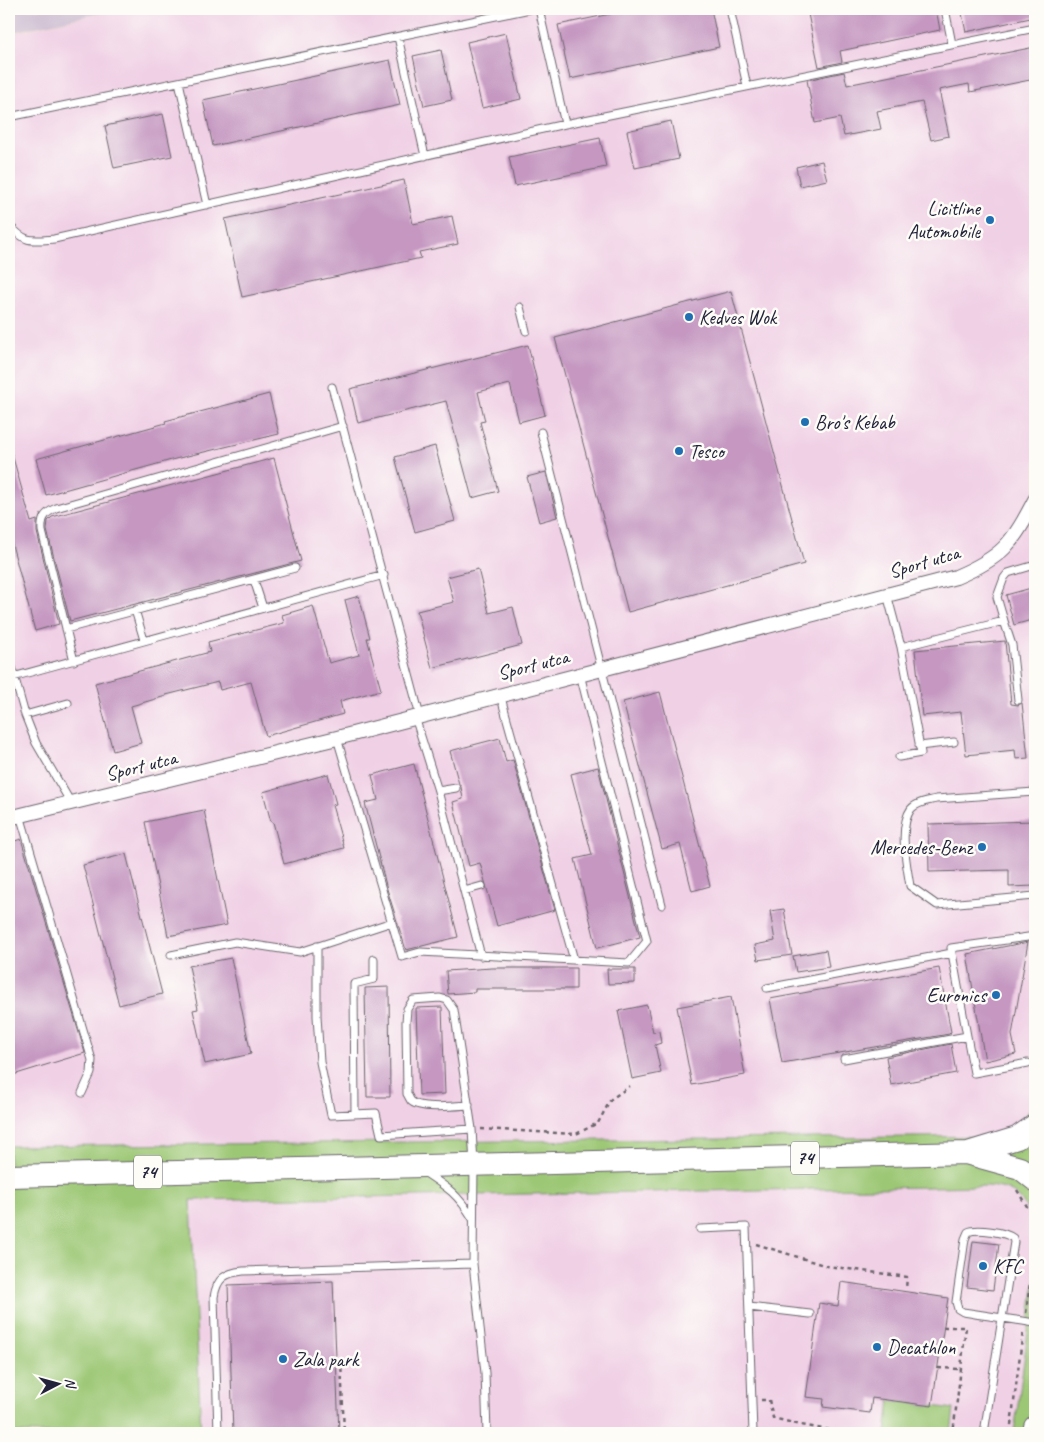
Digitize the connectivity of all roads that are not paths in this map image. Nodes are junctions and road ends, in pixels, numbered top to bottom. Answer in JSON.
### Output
{"nodes":[{"id":1,"x":530,"y":9,"type":"edge"},
{"id":2,"x":539,"y":9,"type":"edge"},
{"id":3,"x":730,"y":9,"type":"edge"},
{"id":4,"x":945,"y":9,"type":"edge"},
{"id":5,"x":1035,"y":28,"type":"edge"},
{"id":6,"x":398,"y":37,"type":"junction"},
{"id":7,"x":952,"y":44,"type":"junction"},
{"id":8,"x":179,"y":82,"type":"junction"},
{"id":9,"x":747,"y":86,"type":"junction"},
{"id":10,"x":9,"y":118,"type":"edge"},
{"id":11,"x":565,"y":124,"type":"junction"},
{"id":12,"x":425,"y":156,"type":"junction"},
{"id":13,"x":207,"y":205,"type":"junction"},
{"id":14,"x":9,"y":225,"type":"edge"},
{"id":15,"x":520,"y":306,"type":"dead end"},
{"id":16,"x":526,"y":331,"type":"dead end"},
{"id":17,"x":332,"y":387,"type":"dead end"},
{"id":18,"x":343,"y":426,"type":"junction"},
{"id":19,"x":541,"y":432,"type":"dead end"},
{"id":20,"x":1035,"y":500,"type":"edge"},
{"id":21,"x":1035,"y":565,"type":"edge"},
{"id":22,"x":296,"y":568,"type":"dead end"},
{"id":23,"x":384,"y":576,"type":"junction"},
{"id":24,"x":254,"y":580,"type":"junction"},
{"id":25,"x":887,"y":594,"type":"junction"},
{"id":26,"x":263,"y":608,"type":"junction"},
{"id":27,"x":135,"y":610,"type":"junction"},
{"id":28,"x":1004,"y":621,"type":"junction"},
{"id":29,"x":66,"y":628,"type":"junction"},
{"id":30,"x":144,"y":640,"type":"junction"},
{"id":31,"x":901,"y":647,"type":"junction"},
{"id":32,"x":9,"y":657,"type":"edge"},
{"id":33,"x":74,"y":661,"type":"junction"},
{"id":34,"x":602,"y":668,"type":"junction"},
{"id":35,"x":580,"y":674,"type":"junction"},
{"id":36,"x":11,"y":677,"type":"edge"},
{"id":37,"x":500,"y":694,"type":"junction"},
{"id":38,"x":1018,"y":700,"type":"dead end"},
{"id":39,"x":68,"y":704,"type":"dead end"},
{"id":40,"x":25,"y":715,"type":"junction"},
{"id":41,"x":418,"y":716,"type":"junction"},
{"id":42,"x":337,"y":738,"type":"junction"},
{"id":43,"x":954,"y":742,"type":"dead end"},
{"id":44,"x":919,"y":746,"type":"junction"},
{"id":45,"x":899,"y":757,"type":"dead end"},
{"id":46,"x":456,"y":788,"type":"dead end"},
{"id":47,"x":438,"y":792,"type":"junction"},
{"id":48,"x":1035,"y":792,"type":"edge"},
{"id":49,"x":71,"y":804,"type":"junction"},
{"id":50,"x":14,"y":817,"type":"edge"},
{"id":51,"x":482,"y":886,"type":"dead end"},
{"id":52,"x":464,"y":890,"type":"junction"},
{"id":53,"x":1035,"y":896,"type":"edge"},
{"id":54,"x":662,"y":905,"type":"dead end"},
{"id":55,"x":392,"y":922,"type":"junction"},
{"id":56,"x":1035,"y":936,"type":"edge"},
{"id":57,"x":317,"y":946,"type":"junction"},
{"id":58,"x":952,"y":953,"type":"junction"},
{"id":59,"x":171,"y":955,"type":"dead end"},
{"id":60,"x":482,"y":956,"type":"junction"},
{"id":61,"x":374,"y":959,"type":"dead end"},
{"id":62,"x":574,"y":960,"type":"junction"},
{"id":63,"x":767,"y":988,"type":"dead end"},
{"id":64,"x":967,"y":1036,"type":"junction"},
{"id":65,"x":844,"y":1058,"type":"dead end"},
{"id":66,"x":1028,"y":1063,"type":"dead end"},
{"id":67,"x":82,"y":1093,"type":"dead end"},
{"id":68,"x":468,"y":1105,"type":"junction"},
{"id":69,"x":355,"y":1114,"type":"junction"},
{"id":70,"x":1035,"y":1125,"type":"edge"},
{"id":71,"x":472,"y":1129,"type":"junction"},
{"id":72,"x":968,"y":1154,"type":"junction"},
{"id":73,"x":474,"y":1165,"type":"junction"},
{"id":74,"x":415,"y":1166,"type":"junction"},
{"id":75,"x":9,"y":1176,"type":"edge"},
{"id":76,"x":1035,"y":1179,"type":"edge"},
{"id":77,"x":473,"y":1219,"type":"junction"},
{"id":78,"x":700,"y":1229,"type":"dead end"},
{"id":79,"x":473,"y":1264,"type":"junction"},
{"id":80,"x":749,"y":1307,"type":"junction"},
{"id":81,"x":810,"y":1314,"type":"dead end"},
{"id":82,"x":1003,"y":1318,"type":"junction"},
{"id":83,"x":1035,"y":1323,"type":"edge"},
{"id":84,"x":1035,"y":1427,"type":"edge"},
{"id":85,"x":218,"y":1433,"type":"edge"},
{"id":86,"x":486,"y":1433,"type":"edge"},
{"id":87,"x":753,"y":1433,"type":"edge"},
{"id":88,"x":984,"y":1433,"type":"edge"},
{"id":89,"x":1034,"y":1433,"type":"edge"}],
"edges":[{"from":1,"to":6,"type":"lane"},
{"from":2,"to":11,"type":"lane"},
{"from":3,"to":9,"type":"lane"},
{"from":4,"to":7,"type":"lane"},
{"from":5,"to":7,"type":"lane"},
{"from":6,"to":8,"type":"lane"},
{"from":6,"to":12,"type":"lane"},
{"from":7,"to":9,"type":"lane"},
{"from":8,"to":10,"type":"lane"},
{"from":8,"to":13,"type":"lane"},
{"from":9,"to":11,"type":"lane"},
{"from":11,"to":12,"type":"lane"},
{"from":12,"to":13,"type":"lane"},
{"from":13,"to":14,"type":"lane"},
{"from":15,"to":16,"type":"lane"},
{"from":17,"to":18,"type":"lane"},
{"from":18,"to":23,"type":"lane"},
{"from":18,"to":29,"type":"lane"},
{"from":19,"to":34,"type":"lane"},
{"from":20,"to":25,"type":"street","name":"Sport utca"},
{"from":21,"to":28,"type":"lane"},
{"from":22,"to":24,"type":"lane"},
{"from":23,"to":26,"type":"lane"},
{"from":23,"to":41,"type":"lane"},
{"from":24,"to":26,"type":"lane"},
{"from":24,"to":27,"type":"lane"},
{"from":25,"to":31,"type":"lane"},
{"from":25,"to":34,"type":"street","name":"Sport utca"},
{"from":26,"to":30,"type":"lane"},
{"from":27,"to":29,"type":"lane"},
{"from":27,"to":30,"type":"lane"},
{"from":28,"to":31,"type":"lane"},
{"from":28,"to":38,"type":"lane"},
{"from":29,"to":33,"type":"lane"},
{"from":30,"to":33,"type":"lane"},
{"from":31,"to":44,"type":"lane"},
{"from":32,"to":36,"type":"lane"},
{"from":33,"to":36,"type":"lane"},
{"from":34,"to":35,"type":"street","name":"Sport utca"},
{"from":34,"to":54,"type":"lane"},
{"from":35,"to":37,"type":"street","name":"Sport utca"},
{"from":35,"to":62,"type":"lane"},
{"from":36,"to":40,"type":"lane"},
{"from":37,"to":41,"type":"street","name":"Sport utca"},
{"from":37,"to":62,"type":"lane"},
{"from":39,"to":40,"type":"lane"},
{"from":40,"to":49,"type":"lane"},
{"from":41,"to":42,"type":"street","name":"Sport utca"},
{"from":41,"to":47,"type":"lane"},
{"from":42,"to":49,"type":"street","name":"Sport utca"},
{"from":42,"to":55,"type":"lane"},
{"from":43,"to":44,"type":"lane"},
{"from":44,"to":45,"type":"lane"},
{"from":46,"to":47,"type":"lane"},
{"from":47,"to":52,"type":"lane"},
{"from":48,"to":53,"type":"lane"},
{"from":49,"to":50,"type":"street","name":"Sport utca"},
{"from":50,"to":67,"type":"lane"},
{"from":51,"to":52,"type":"lane"},
{"from":52,"to":60,"type":"lane"},
{"from":55,"to":57,"type":"lane"},
{"from":55,"to":60,"type":"lane"},
{"from":56,"to":58,"type":"lane"},
{"from":57,"to":59,"type":"lane"},
{"from":57,"to":69,"type":"lane"},
{"from":58,"to":63,"type":"lane"},
{"from":58,"to":64,"type":"lane"},
{"from":60,"to":62,"type":"lane"},
{"from":61,"to":69,"type":"lane"},
{"from":64,"to":65,"type":"lane"},
{"from":64,"to":66,"type":"lane"},
{"from":68,"to":68,"type":"lane"},
{"from":68,"to":71,"type":"lane"},
{"from":69,"to":71,"type":"lane"},
{"from":70,"to":72,"type":"main road","number":"74"},
{"from":70,"to":76,"type":"main road","number":"74"},
{"from":71,"to":73,"type":"lane"},
{"from":72,"to":73,"type":"main road","number":"74"},
{"from":72,"to":76,"type":"main road","number":"74"},
{"from":73,"to":74,"type":"main road","number":"74"},
{"from":73,"to":77,"type":"lane"},
{"from":74,"to":75,"type":"main road","number":"74"},
{"from":74,"to":77,"type":"lane"},
{"from":77,"to":79,"type":"lane"},
{"from":78,"to":80,"type":"lane"},
{"from":79,"to":85,"type":"lane"},
{"from":79,"to":86,"type":"lane"},
{"from":80,"to":81,"type":"lane"},
{"from":80,"to":87,"type":"lane"},
{"from":82,"to":82,"type":"lane"},
{"from":82,"to":83,"type":"lane"},
{"from":82,"to":88,"type":"lane"},
{"from":84,"to":89,"type":"main road"}]}
